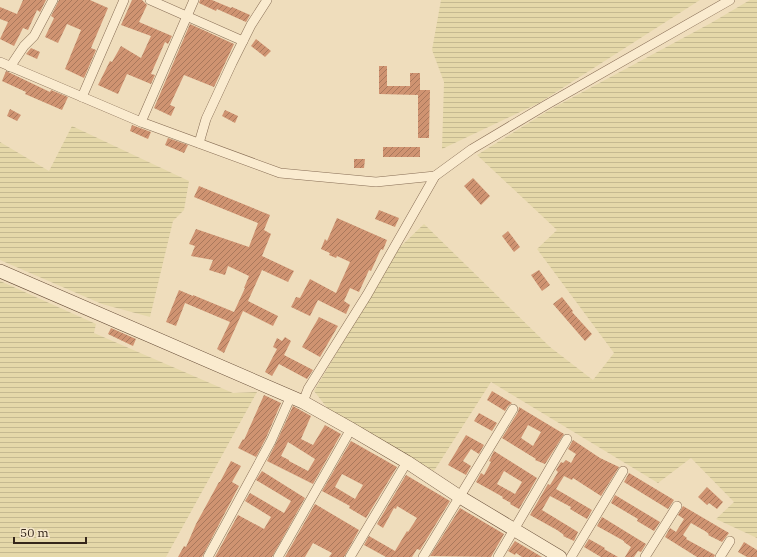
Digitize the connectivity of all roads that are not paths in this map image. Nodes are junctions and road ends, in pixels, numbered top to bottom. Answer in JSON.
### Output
{"nodes":[{"id":1,"x":53,"y":0,"type":"edge"},
{"id":2,"x":124,"y":0,"type":"edge"},
{"id":3,"x":150,"y":0,"type":"edge"},
{"id":4,"x":194,"y":0,"type":"edge"},
{"id":5,"x":267,"y":0,"type":"edge"},
{"id":6,"x":730,"y":0,"type":"edge"},
{"id":7,"x":186,"y":17,"type":"junction"},
{"id":8,"x":243,"y":41,"type":"junction"},
{"id":9,"x":0,"y":62,"type":"edge"},
{"id":10,"x":10,"y":67,"type":"junction"},
{"id":11,"x":82,"y":97,"type":"junction"},
{"id":12,"x":141,"y":122,"type":"junction"},
{"id":13,"x":199,"y":143,"type":"junction"},
{"id":14,"x":436,"y":176,"type":"junction"},
{"id":15,"x":0,"y":272,"type":"edge"},
{"id":16,"x":291,"y":396,"type":"junction"},
{"id":17,"x":303,"y":402,"type":"junction"},
{"id":18,"x":513,"y":408,"type":"dead end"},
{"id":19,"x":351,"y":429,"type":"junction"},
{"id":20,"x":567,"y":439,"type":"dead end"},
{"id":21,"x":407,"y":462,"type":"junction"},
{"id":22,"x":623,"y":471,"type":"dead end"},
{"id":23,"x":460,"y":497,"type":"junction"},
{"id":24,"x":677,"y":506,"type":"dead end"},
{"id":25,"x":514,"y":530,"type":"junction"},
{"id":26,"x":730,"y":541,"type":"dead end"},
{"id":27,"x":208,"y":557,"type":"edge"},
{"id":28,"x":278,"y":557,"type":"edge"},
{"id":29,"x":350,"y":557,"type":"edge"},
{"id":30,"x":423,"y":557,"type":"edge"},
{"id":31,"x":498,"y":557,"type":"edge"},
{"id":32,"x":560,"y":557,"type":"edge"},
{"id":33,"x":571,"y":557,"type":"edge"},
{"id":34,"x":645,"y":557,"type":"edge"},
{"id":35,"x":720,"y":557,"type":"edge"}],
"edges":[{"from":1,"to":10,"type":"street"},
{"from":2,"to":11,"type":"street"},
{"from":3,"to":7,"type":"street"},
{"from":4,"to":7,"type":"street"},
{"from":5,"to":8,"type":"street"},
{"from":6,"to":14,"type":"street"},
{"from":7,"to":8,"type":"street"},
{"from":7,"to":12,"type":"street"},
{"from":8,"to":13,"type":"street"},
{"from":9,"to":10,"type":"street"},
{"from":10,"to":11,"type":"street"},
{"from":11,"to":12,"type":"street"},
{"from":12,"to":13,"type":"street"},
{"from":13,"to":14,"type":"street"},
{"from":14,"to":17,"type":"street"},
{"from":15,"to":16,"type":"street"},
{"from":16,"to":17,"type":"street"},
{"from":16,"to":27,"type":"street"},
{"from":17,"to":19,"type":"street"},
{"from":18,"to":23,"type":"street"},
{"from":19,"to":21,"type":"street"},
{"from":19,"to":28,"type":"street"},
{"from":20,"to":25,"type":"street"},
{"from":21,"to":23,"type":"street"},
{"from":21,"to":29,"type":"street"},
{"from":22,"to":33,"type":"street"},
{"from":23,"to":25,"type":"street"},
{"from":23,"to":30,"type":"street"},
{"from":24,"to":34,"type":"street"},
{"from":25,"to":31,"type":"street"},
{"from":25,"to":32,"type":"street"},
{"from":26,"to":35,"type":"street"}]}
